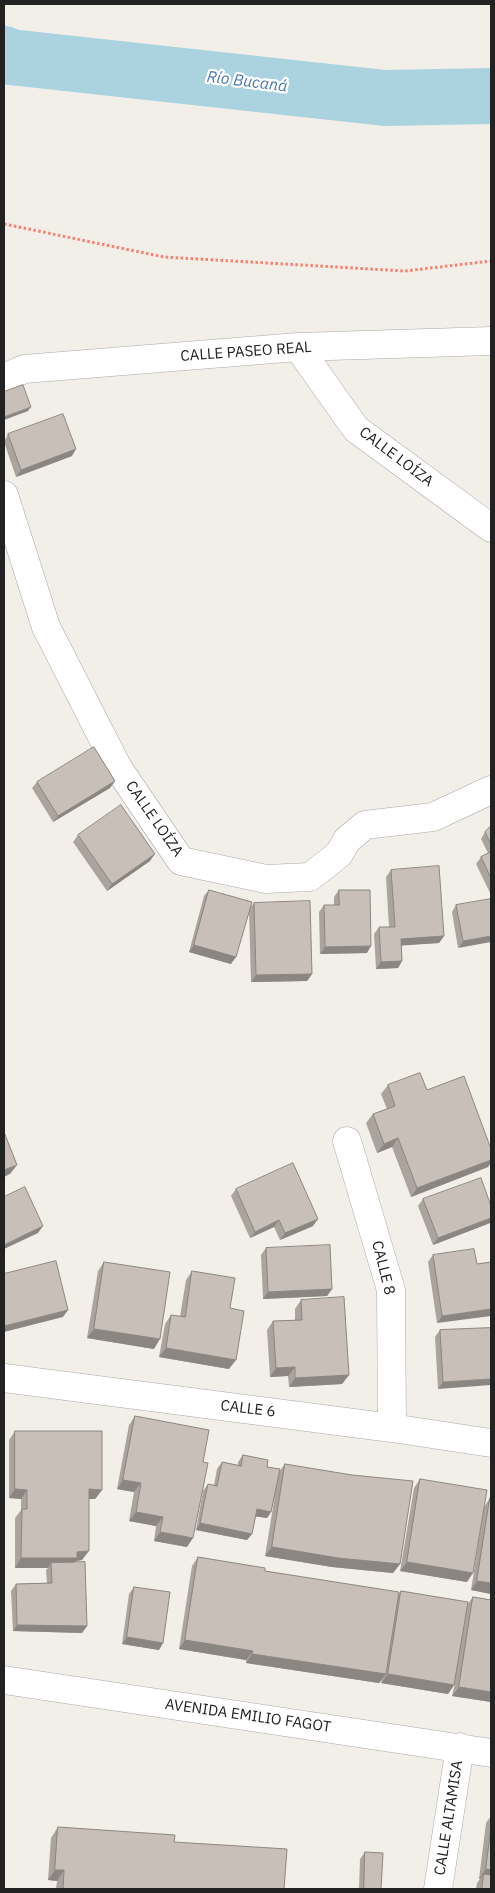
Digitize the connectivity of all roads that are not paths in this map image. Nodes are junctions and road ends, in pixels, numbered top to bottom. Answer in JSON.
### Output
{"nodes":[{"id":1,"x":491,"y":341,"type":"edge"},
{"id":2,"x":298,"y":347,"type":"junction"},
{"id":3,"x":4,"y":378,"type":"edge"},
{"id":4,"x":4,"y":494,"type":"edge"},
{"id":5,"x":491,"y":528,"type":"edge"},
{"id":6,"x":491,"y":790,"type":"edge"},
{"id":7,"x":347,"y":1142,"type":"dead end"},
{"id":8,"x":4,"y":1378,"type":"edge"},
{"id":9,"x":392,"y":1428,"type":"junction"},
{"id":10,"x":491,"y":1443,"type":"edge"},
{"id":11,"x":4,"y":1680,"type":"edge"},
{"id":12,"x":460,"y":1747,"type":"junction"},
{"id":13,"x":491,"y":1753,"type":"edge"},
{"id":14,"x":438,"y":1889,"type":"edge"}],
"edges":[{"from":1,"to":2,"type":"street","name":"CALLE PASEO REAL"},
{"from":2,"to":3,"type":"street","name":"CALLE PASEO REAL"},
{"from":2,"to":5,"type":"street","name":"CALLE LOÍZA"},
{"from":4,"to":6,"type":"street","name":"CALLE LOÍZA"},
{"from":7,"to":9,"type":"street","name":"CALLE 8"},
{"from":8,"to":9,"type":"street","name":"CALLE 6"},
{"from":9,"to":10,"type":"street","name":"CALLE 6"},
{"from":11,"to":12,"type":"street","name":"AVENIDA EMILIO FAGOT"},
{"from":12,"to":13,"type":"street","name":"AVENIDA EMILIO FAGOT"},
{"from":12,"to":14,"type":"street","name":"CALLE ALTAMISA"}]}
